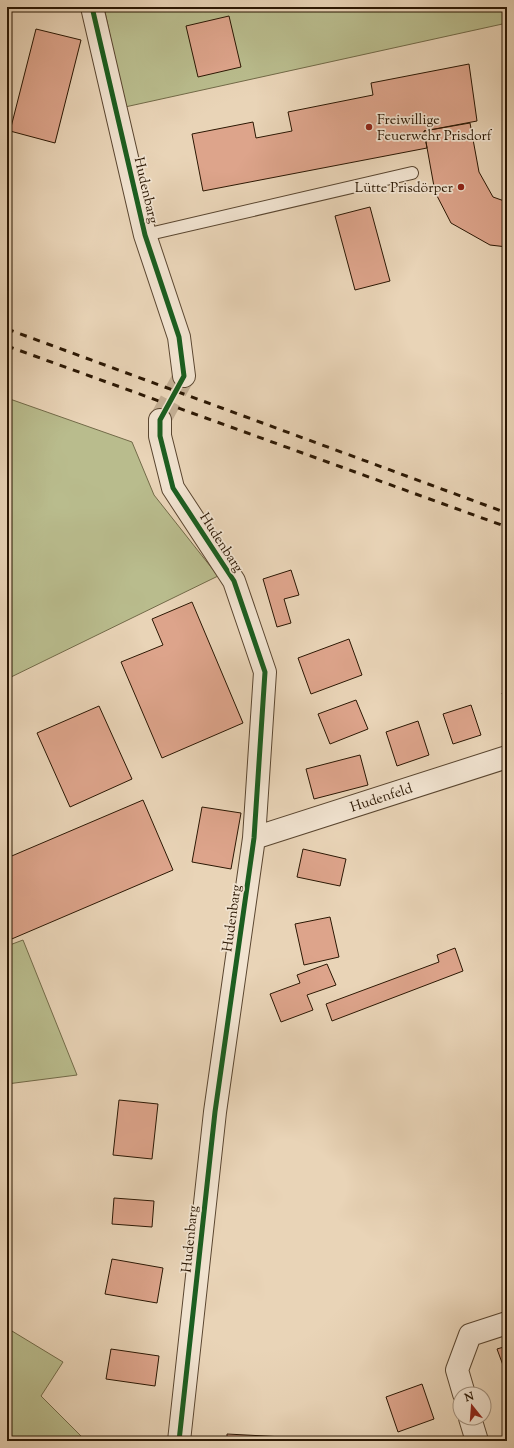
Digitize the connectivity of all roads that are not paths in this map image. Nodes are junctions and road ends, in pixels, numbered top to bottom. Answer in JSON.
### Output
{"nodes":[{"id":1,"x":92,"y":7,"type":"edge"},
{"id":2,"x":412,"y":173,"type":"dead end"},
{"id":3,"x":145,"y":235,"type":"junction"},
{"id":4,"x":184,"y":376,"type":"tunnel mouth"},
{"id":5,"x":160,"y":420,"type":"tunnel mouth"},
{"id":6,"x":507,"y":757,"type":"edge"},
{"id":7,"x":254,"y":838,"type":"junction"},
{"id":8,"x":507,"y":1323,"type":"edge"},
{"id":9,"x":462,"y":1386,"type":"edge"},
{"id":10,"x":472,"y":1426,"type":"edge"},
{"id":11,"x":179,"y":1441,"type":"edge"},
{"id":12,"x":477,"y":1441,"type":"edge"}],
"edges":[{"from":1,"to":3,"type":"street","name":"Hudenbarg"},
{"from":2,"to":3,"type":"lane"},
{"from":3,"to":4,"type":"street","name":"Hudenbarg"},
{"from":5,"to":7,"type":"street","name":"Hudenbarg"},
{"from":6,"to":7,"type":"street","name":"Hudenfeld"},
{"from":7,"to":11,"type":"street","name":"Hudenbarg"},
{"from":8,"to":9,"type":"street"},
{"from":10,"to":12,"type":"street"}]}
